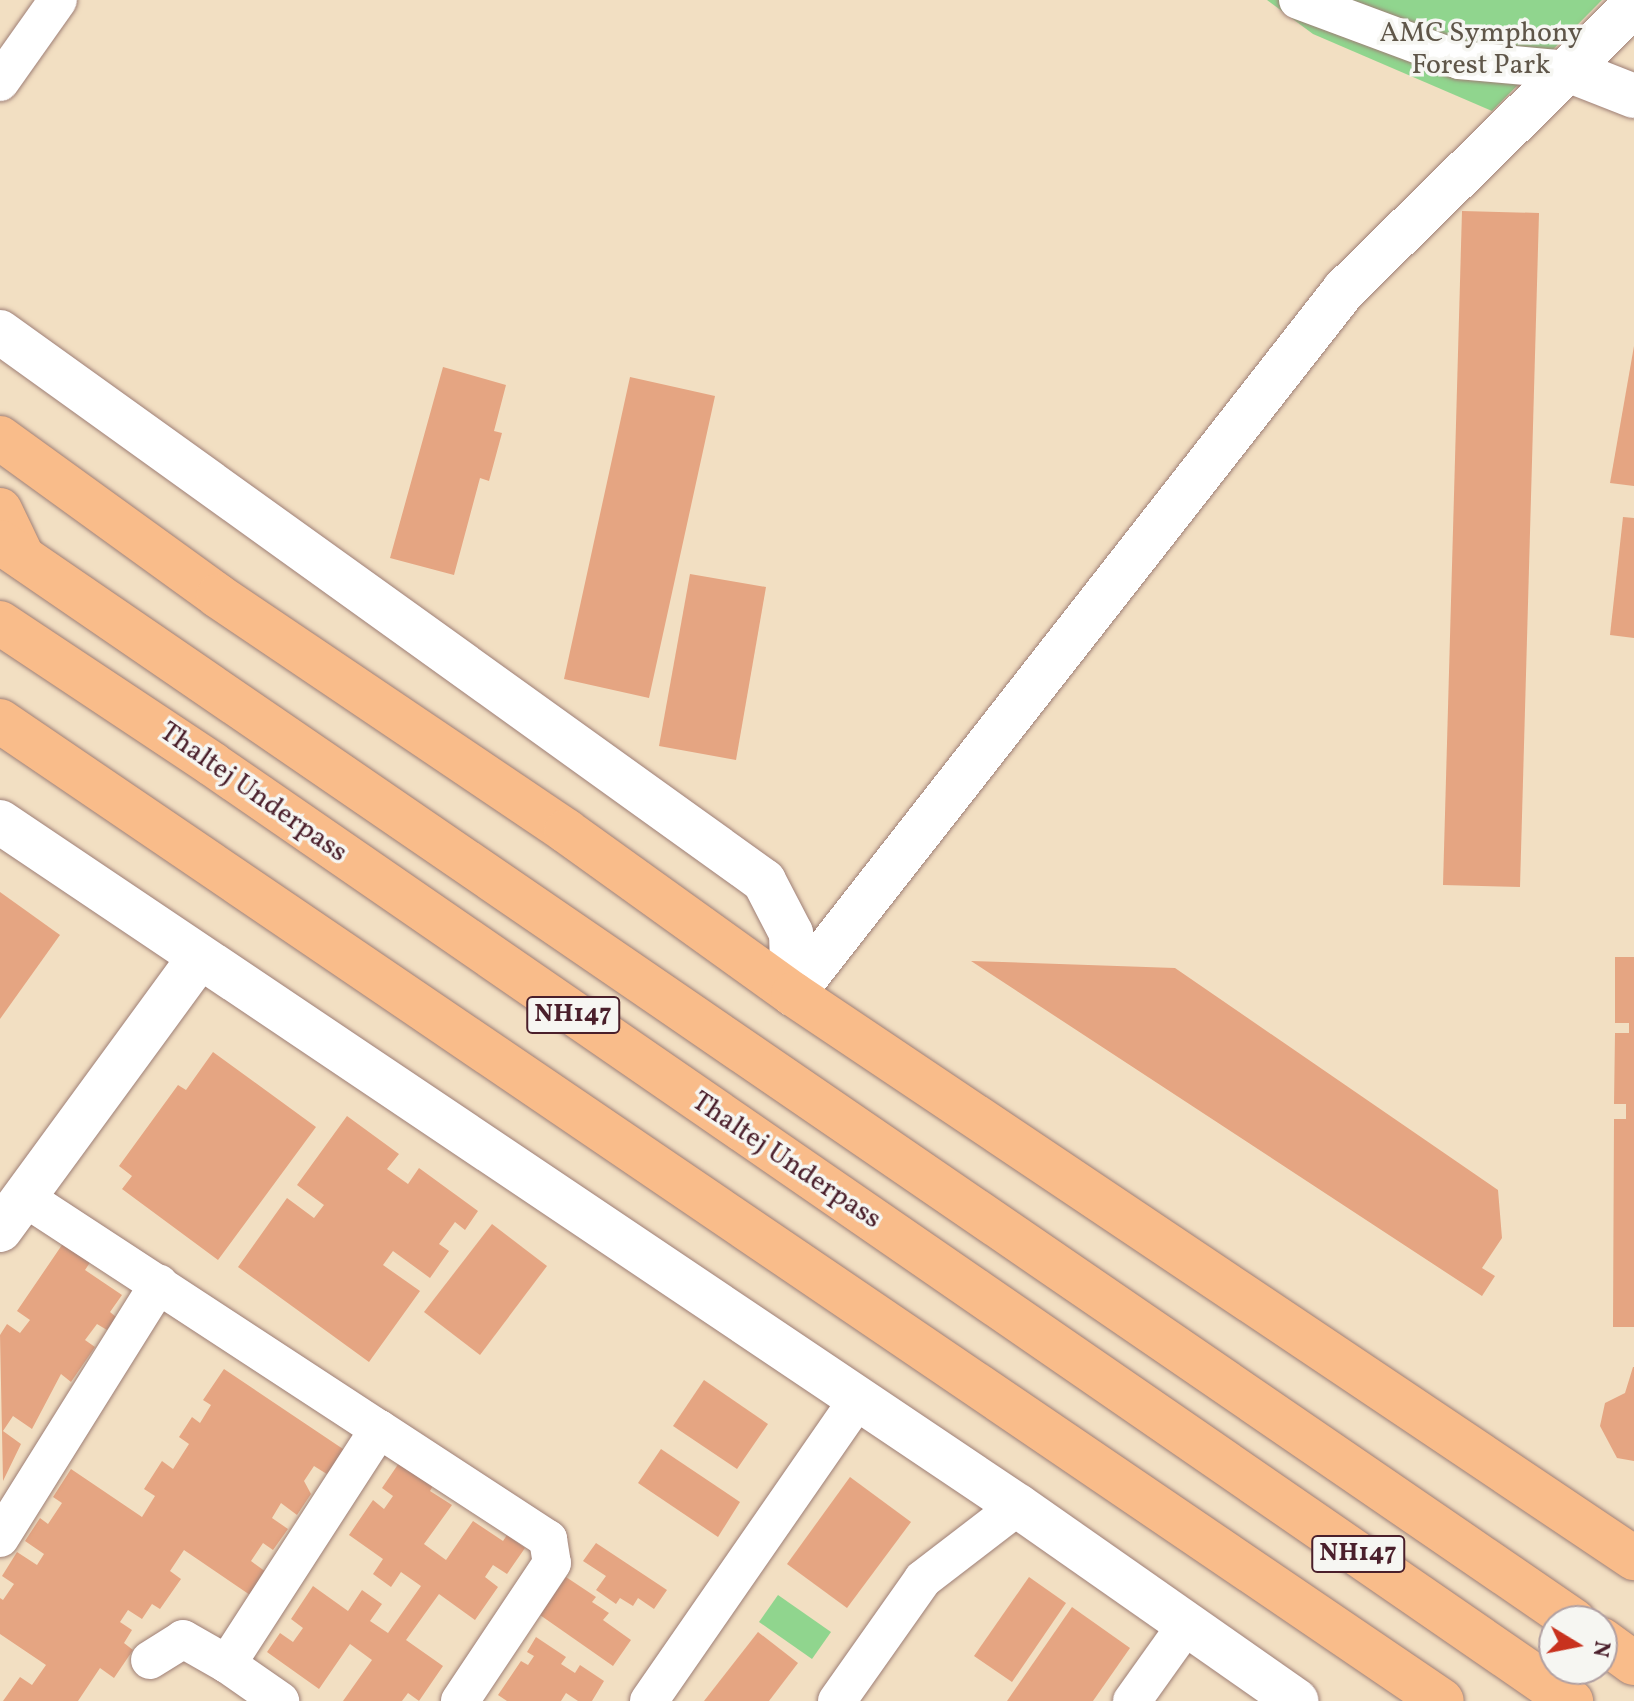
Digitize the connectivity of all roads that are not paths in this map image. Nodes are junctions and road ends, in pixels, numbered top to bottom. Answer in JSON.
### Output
{"nodes":[{"id":1,"x":58,"y":0,"type":"edge"},
{"id":2,"x":1298,"y":0,"type":"edge"},
{"id":3,"x":1634,"y":5,"type":"edge"},
{"id":4,"x":1568,"y":70,"type":"junction"},
{"id":5,"x":0,"y":82,"type":"edge"},
{"id":6,"x":1634,"y":96,"type":"edge"},
{"id":7,"x":0,"y":332,"type":"edge"},
{"id":8,"x":0,"y":438,"type":"edge"},
{"id":9,"x":0,"y":510,"type":"edge"},
{"id":10,"x":11,"y":549,"type":"edge"},
{"id":11,"x":0,"y":623,"type":"edge"},
{"id":12,"x":0,"y":721,"type":"edge"},
{"id":13,"x":0,"y":822,"type":"edge"},
{"id":14,"x":198,"y":959,"type":"junction"},
{"id":15,"x":793,"y":994,"type":"junction"},
{"id":16,"x":12,"y":1214,"type":"edge"},
{"id":17,"x":159,"y":1284,"type":"junction"},
{"id":18,"x":858,"y":1399,"type":"junction"},
{"id":19,"x":379,"y":1429,"type":"junction"},
{"id":20,"x":1018,"y":1506,"type":"junction"},
{"id":21,"x":0,"y":1538,"type":"edge"},
{"id":22,"x":1634,"y":1558,"type":"edge"},
{"id":23,"x":1551,"y":1605,"type":"edge"},
{"id":24,"x":1187,"y":1624,"type":"junction"},
{"id":25,"x":150,"y":1660,"type":"dead end"},
{"id":26,"x":227,"y":1664,"type":"junction"},
{"id":27,"x":280,"y":1701,"type":"edge"},
{"id":28,"x":460,"y":1701,"type":"edge"},
{"id":29,"x":649,"y":1701,"type":"edge"},
{"id":30,"x":837,"y":1701,"type":"edge"},
{"id":31,"x":1132,"y":1701,"type":"edge"},
{"id":32,"x":1297,"y":1701,"type":"edge"},
{"id":33,"x":1442,"y":1701,"type":"edge"},
{"id":34,"x":1571,"y":1701,"type":"edge"}],
"edges":[{"from":1,"to":5,"type":"street"},
{"from":2,"to":4,"type":"street"},
{"from":3,"to":4,"type":"street"},
{"from":4,"to":6,"type":"street"},
{"from":4,"to":15,"type":"street"},
{"from":7,"to":15,"type":"street"},
{"from":8,"to":15,"type":"main road"},
{"from":9,"to":10,"type":"main road"},
{"from":10,"to":23,"type":"main road","number":"NH147"},
{"from":11,"to":34,"type":"main road","name":"Thaltej Underpass","number":"NH147"},
{"from":12,"to":33,"type":"main road"},
{"from":13,"to":14,"type":"street"},
{"from":14,"to":16,"type":"street"},
{"from":14,"to":18,"type":"street"},
{"from":15,"to":22,"type":"main road"},
{"from":16,"to":17,"type":"street"},
{"from":17,"to":19,"type":"street"},
{"from":17,"to":21,"type":"street"},
{"from":18,"to":20,"type":"street"},
{"from":18,"to":29,"type":"street"},
{"from":19,"to":26,"type":"street"},
{"from":19,"to":28,"type":"street"},
{"from":20,"to":24,"type":"street"},
{"from":20,"to":30,"type":"street"},
{"from":24,"to":31,"type":"street"},
{"from":24,"to":32,"type":"street"},
{"from":25,"to":26,"type":"street"},
{"from":26,"to":27,"type":"street"}]}
